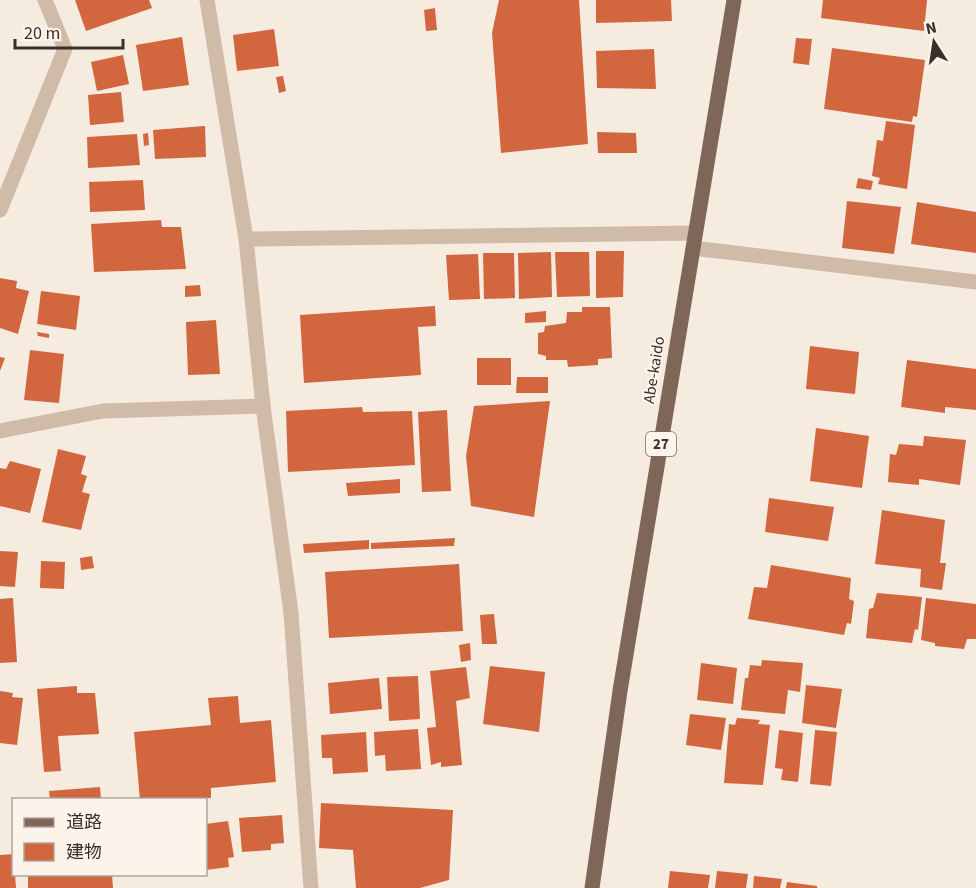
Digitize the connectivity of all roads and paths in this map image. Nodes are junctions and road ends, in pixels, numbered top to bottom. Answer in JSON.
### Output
{"nodes":[{"id":1,"x":45,"y":0,"type":"edge"},
{"id":2,"x":207,"y":0,"type":"edge"},
{"id":3,"x":734,"y":0,"type":"edge"},
{"id":4,"x":0,"y":210,"type":"edge"},
{"id":5,"x":246,"y":239,"type":"junction"},
{"id":6,"x":694,"y":241,"type":"junction"},
{"id":7,"x":976,"y":282,"type":"edge"},
{"id":8,"x":263,"y":406,"type":"junction"},
{"id":9,"x":0,"y":431,"type":"edge"},
{"id":10,"x":311,"y":888,"type":"edge"},
{"id":11,"x":592,"y":888,"type":"edge"}],
"edges":[{"from":1,"to":4,"type":"street"},
{"from":2,"to":5,"type":"street"},
{"from":3,"to":6,"type":"main road","name":"Abe-kaido","number":"27"},
{"from":5,"to":6,"type":"street"},
{"from":5,"to":8,"type":"street"},
{"from":6,"to":7,"type":"street"},
{"from":6,"to":11,"type":"main road","name":"Abe-kaido","number":"27"},
{"from":8,"to":9,"type":"street"},
{"from":8,"to":10,"type":"street"}]}
